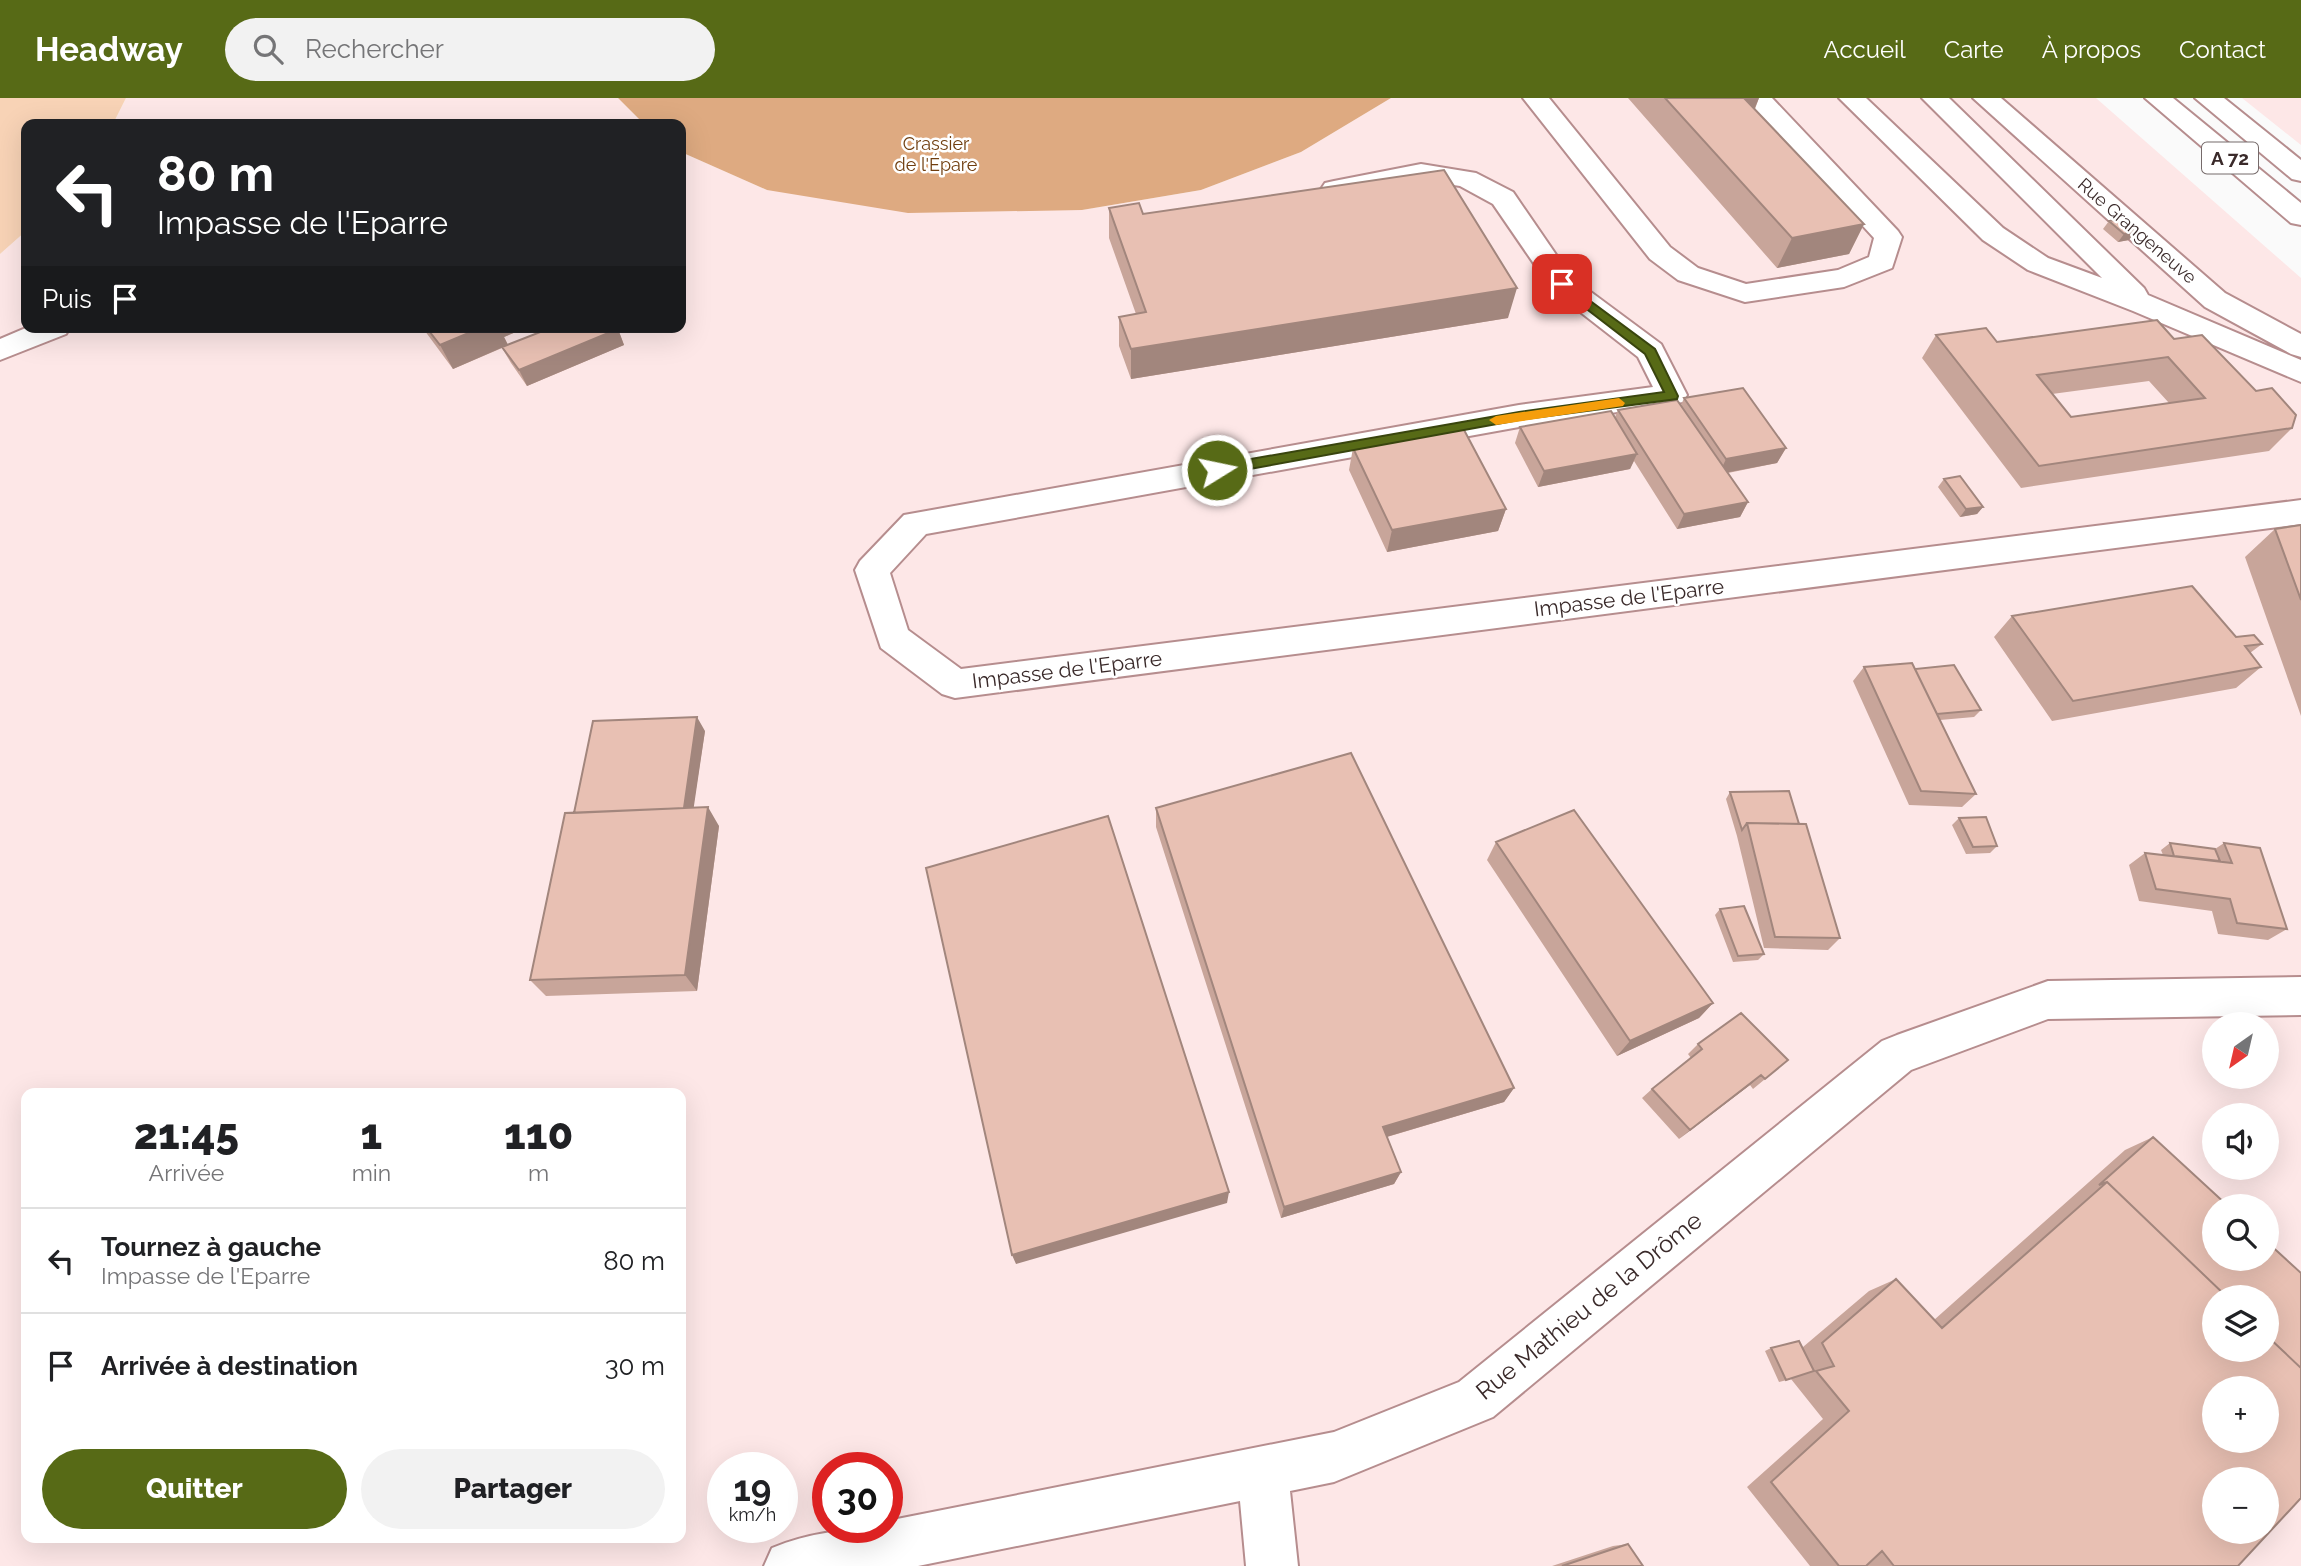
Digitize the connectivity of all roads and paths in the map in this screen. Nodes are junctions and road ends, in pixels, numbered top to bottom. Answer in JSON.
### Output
{"nodes":[{"id":1,"x":1536,"y":98,"type":"edge"},
{"id":2,"x":1758,"y":98,"type":"edge"},
{"id":3,"x":1852,"y":98,"type":"edge"},
{"id":4,"x":1935,"y":98,"type":"edge"},
{"id":5,"x":1986,"y":98,"type":"edge"},
{"id":6,"x":2158,"y":98,"type":"edge"},
{"id":7,"x":2208,"y":98,"type":"edge"},
{"id":8,"x":2301,"y":173,"type":"edge"},
{"id":9,"x":1299,"y":196,"type":"edge"},
{"id":10,"x":2301,"y":217,"type":"edge"},
{"id":11,"x":2143,"y":303,"type":"junction"},
{"id":12,"x":41,"y":333,"type":"edge"},
{"id":13,"x":2301,"y":347,"type":"edge"},
{"id":14,"x":0,"y":350,"type":"edge"},
{"id":15,"x":2301,"y":372,"type":"edge"},
{"id":16,"x":2301,"y":512,"type":"edge"},
{"id":17,"x":2301,"y":996,"type":"edge"},
{"id":18,"x":1263,"y":1472,"type":"junction"},
{"id":19,"x":790,"y":1566,"type":"edge"},
{"id":20,"x":1272,"y":1566,"type":"edge"}],
"edges":[{"from":1,"to":2,"type":"main road"},
{"from":3,"to":11,"type":"main road"},
{"from":4,"to":11,"type":"main road"},
{"from":5,"to":13,"type":"main road","name":"Rue Grangeneuve"},
{"from":6,"to":10,"type":"main road","number":"A 72"},
{"from":7,"to":8,"type":"main road","number":"A 72"},
{"from":9,"to":16,"type":"main road","name":"Impasse de l'Eparre"},
{"from":11,"to":15,"type":"main road"},
{"from":12,"to":14,"type":"main road"},
{"from":17,"to":18,"type":"main road","name":"Rue Mathieu de la Drôme"},
{"from":18,"to":19,"type":"main road","name":"Rue Mathieu de la Drôme"},
{"from":18,"to":20,"type":"main road"}]}
